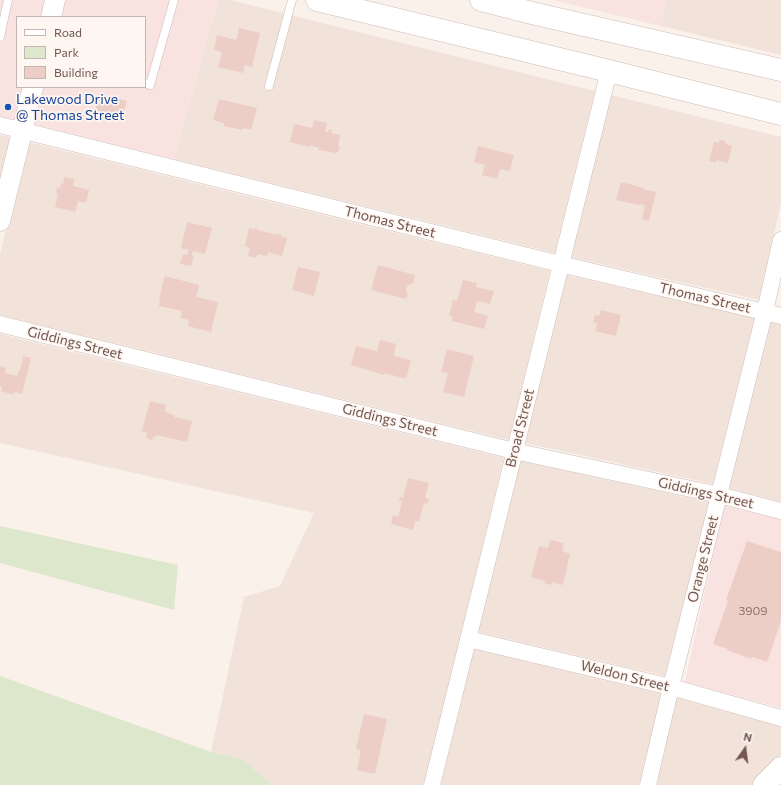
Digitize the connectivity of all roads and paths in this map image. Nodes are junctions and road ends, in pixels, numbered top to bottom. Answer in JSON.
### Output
{"nodes":[{"id":1,"x":8,"y":0,"type":"edge"},
{"id":2,"x":55,"y":0,"type":"edge"},
{"id":3,"x":174,"y":0,"type":"edge"},
{"id":4,"x":292,"y":0,"type":"edge"},
{"id":5,"x":316,"y":0,"type":"edge"},
{"id":6,"x":481,"y":0,"type":"edge"},
{"id":7,"x":50,"y":16,"type":"edge"},
{"id":8,"x":0,"y":37,"type":"edge"},
{"id":9,"x":781,"y":70,"type":"edge"},
{"id":10,"x":609,"y":71,"type":"junction"},
{"id":11,"x":146,"y":83,"type":"edge"},
{"id":12,"x":269,"y":86,"type":"dead end"},
{"id":13,"x":34,"y":88,"type":"edge"},
{"id":14,"x":781,"y":114,"type":"edge"},
{"id":15,"x":0,"y":125,"type":"edge"},
{"id":16,"x":23,"y":131,"type":"junction"},
{"id":17,"x":0,"y":221,"type":"edge"},
{"id":18,"x":781,"y":240,"type":"edge"},
{"id":19,"x":560,"y":264,"type":"junction"},
{"id":20,"x":765,"y":311,"type":"junction"},
{"id":21,"x":781,"y":316,"type":"edge"},
{"id":22,"x":0,"y":324,"type":"edge"},
{"id":23,"x":514,"y":451,"type":"junction"},
{"id":24,"x":719,"y":495,"type":"junction"},
{"id":25,"x":781,"y":511,"type":"edge"},
{"id":26,"x":468,"y":639,"type":"junction"},
{"id":27,"x":671,"y":687,"type":"junction"},
{"id":28,"x":781,"y":718,"type":"edge"},
{"id":29,"x":781,"y":768,"type":"edge"},
{"id":30,"x":432,"y":785,"type":"edge"},
{"id":31,"x":648,"y":785,"type":"edge"},
{"id":32,"x":764,"y":785,"type":"edge"}],
"edges":[{"from":1,"to":8,"type":"lane"},
{"from":2,"to":7,"type":"street"},
{"from":3,"to":11,"type":"lane"},
{"from":4,"to":12,"type":"lane"},
{"from":5,"to":10,"type":"main road"},
{"from":6,"to":9,"type":"main road"},
{"from":10,"to":14,"type":"main road"},
{"from":10,"to":19,"type":"street","name":"Broad Street"},
{"from":13,"to":16,"type":"street"},
{"from":15,"to":16,"type":"street","name":"Thomas Street"},
{"from":16,"to":17,"type":"street"},
{"from":16,"to":19,"type":"street","name":"Thomas Street"},
{"from":18,"to":20,"type":"street","name":"Orange Street"},
{"from":19,"to":20,"type":"street","name":"Thomas Street"},
{"from":19,"to":23,"type":"street","name":"Broad Street"},
{"from":20,"to":21,"type":"street","name":"Thomas Street"},
{"from":20,"to":24,"type":"street","name":"Orange Street"},
{"from":22,"to":23,"type":"street","name":"Giddings Street"},
{"from":23,"to":24,"type":"street","name":"Giddings Street"},
{"from":23,"to":26,"type":"street","name":"Broad Street"},
{"from":24,"to":25,"type":"street","name":"Giddings Street"},
{"from":24,"to":27,"type":"street","name":"Orange Street"},
{"from":26,"to":27,"type":"street","name":"Weldon Street"},
{"from":26,"to":30,"type":"street","name":"Broad Street"},
{"from":27,"to":28,"type":"street","name":"Weldon Street"},
{"from":27,"to":31,"type":"street","name":"Orange Street"},
{"from":29,"to":32,"type":"main road"}]}
